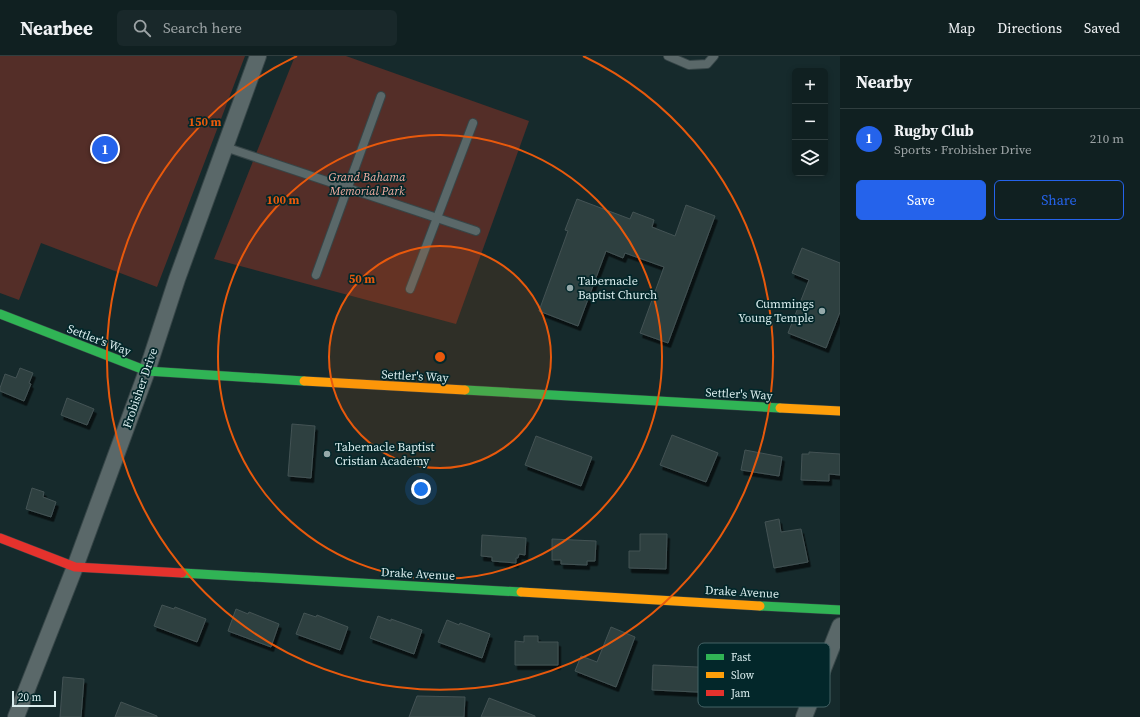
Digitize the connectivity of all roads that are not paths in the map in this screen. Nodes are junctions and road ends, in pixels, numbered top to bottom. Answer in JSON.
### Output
{"nodes":[{"id":1,"x":258,"y":56,"type":"edge"},
{"id":2,"x":668,"y":56,"type":"edge"},
{"id":3,"x":714,"y":56,"type":"edge"},
{"id":4,"x":381,"y":96,"type":"dead end"},
{"id":5,"x":473,"y":123,"type":"dead end"},
{"id":6,"x":226,"y":146,"type":"junction"},
{"id":7,"x":348,"y":188,"type":"junction"},
{"id":8,"x":437,"y":218,"type":"junction"},
{"id":9,"x":476,"y":231,"type":"dead end"},
{"id":10,"x":316,"y":274,"type":"dead end"},
{"id":11,"x":410,"y":289,"type":"dead end"},
{"id":12,"x":0,"y":314,"type":"edge"},
{"id":13,"x":147,"y":371,"type":"junction"},
{"id":14,"x":840,"y":411,"type":"edge"},
{"id":15,"x":0,"y":538,"type":"edge"},
{"id":16,"x":76,"y":567,"type":"junction"},
{"id":17,"x":840,"y":610,"type":"edge"},
{"id":18,"x":840,"y":626,"type":"edge"},
{"id":19,"x":830,"y":651,"type":"edge"},
{"id":20,"x":808,"y":707,"type":"edge"},
{"id":21,"x":16,"y":717,"type":"edge"},
{"id":22,"x":804,"y":717,"type":"edge"}],
"edges":[{"from":1,"to":6,"type":"street","name":"Frobisher Drive"},
{"from":2,"to":3,"type":"lane"},
{"from":4,"to":7,"type":"lane"},
{"from":5,"to":8,"type":"lane"},
{"from":6,"to":7,"type":"lane"},
{"from":6,"to":13,"type":"street","name":"Frobisher Drive"},
{"from":7,"to":8,"type":"lane"},
{"from":7,"to":10,"type":"lane"},
{"from":8,"to":9,"type":"lane"},
{"from":8,"to":11,"type":"lane"},
{"from":12,"to":13,"type":"main road","name":"Settler's Way"},
{"from":13,"to":14,"type":"main road","name":"Settler's Way"},
{"from":13,"to":16,"type":"street","name":"Frobisher Drive"},
{"from":15,"to":16,"type":"main road","name":"Drake Avenue"},
{"from":16,"to":17,"type":"main road","name":"Drake Avenue"},
{"from":16,"to":21,"type":"street","name":"Frobisher Drive"},
{"from":18,"to":19,"type":"street"},
{"from":20,"to":22,"type":"street"}]}
